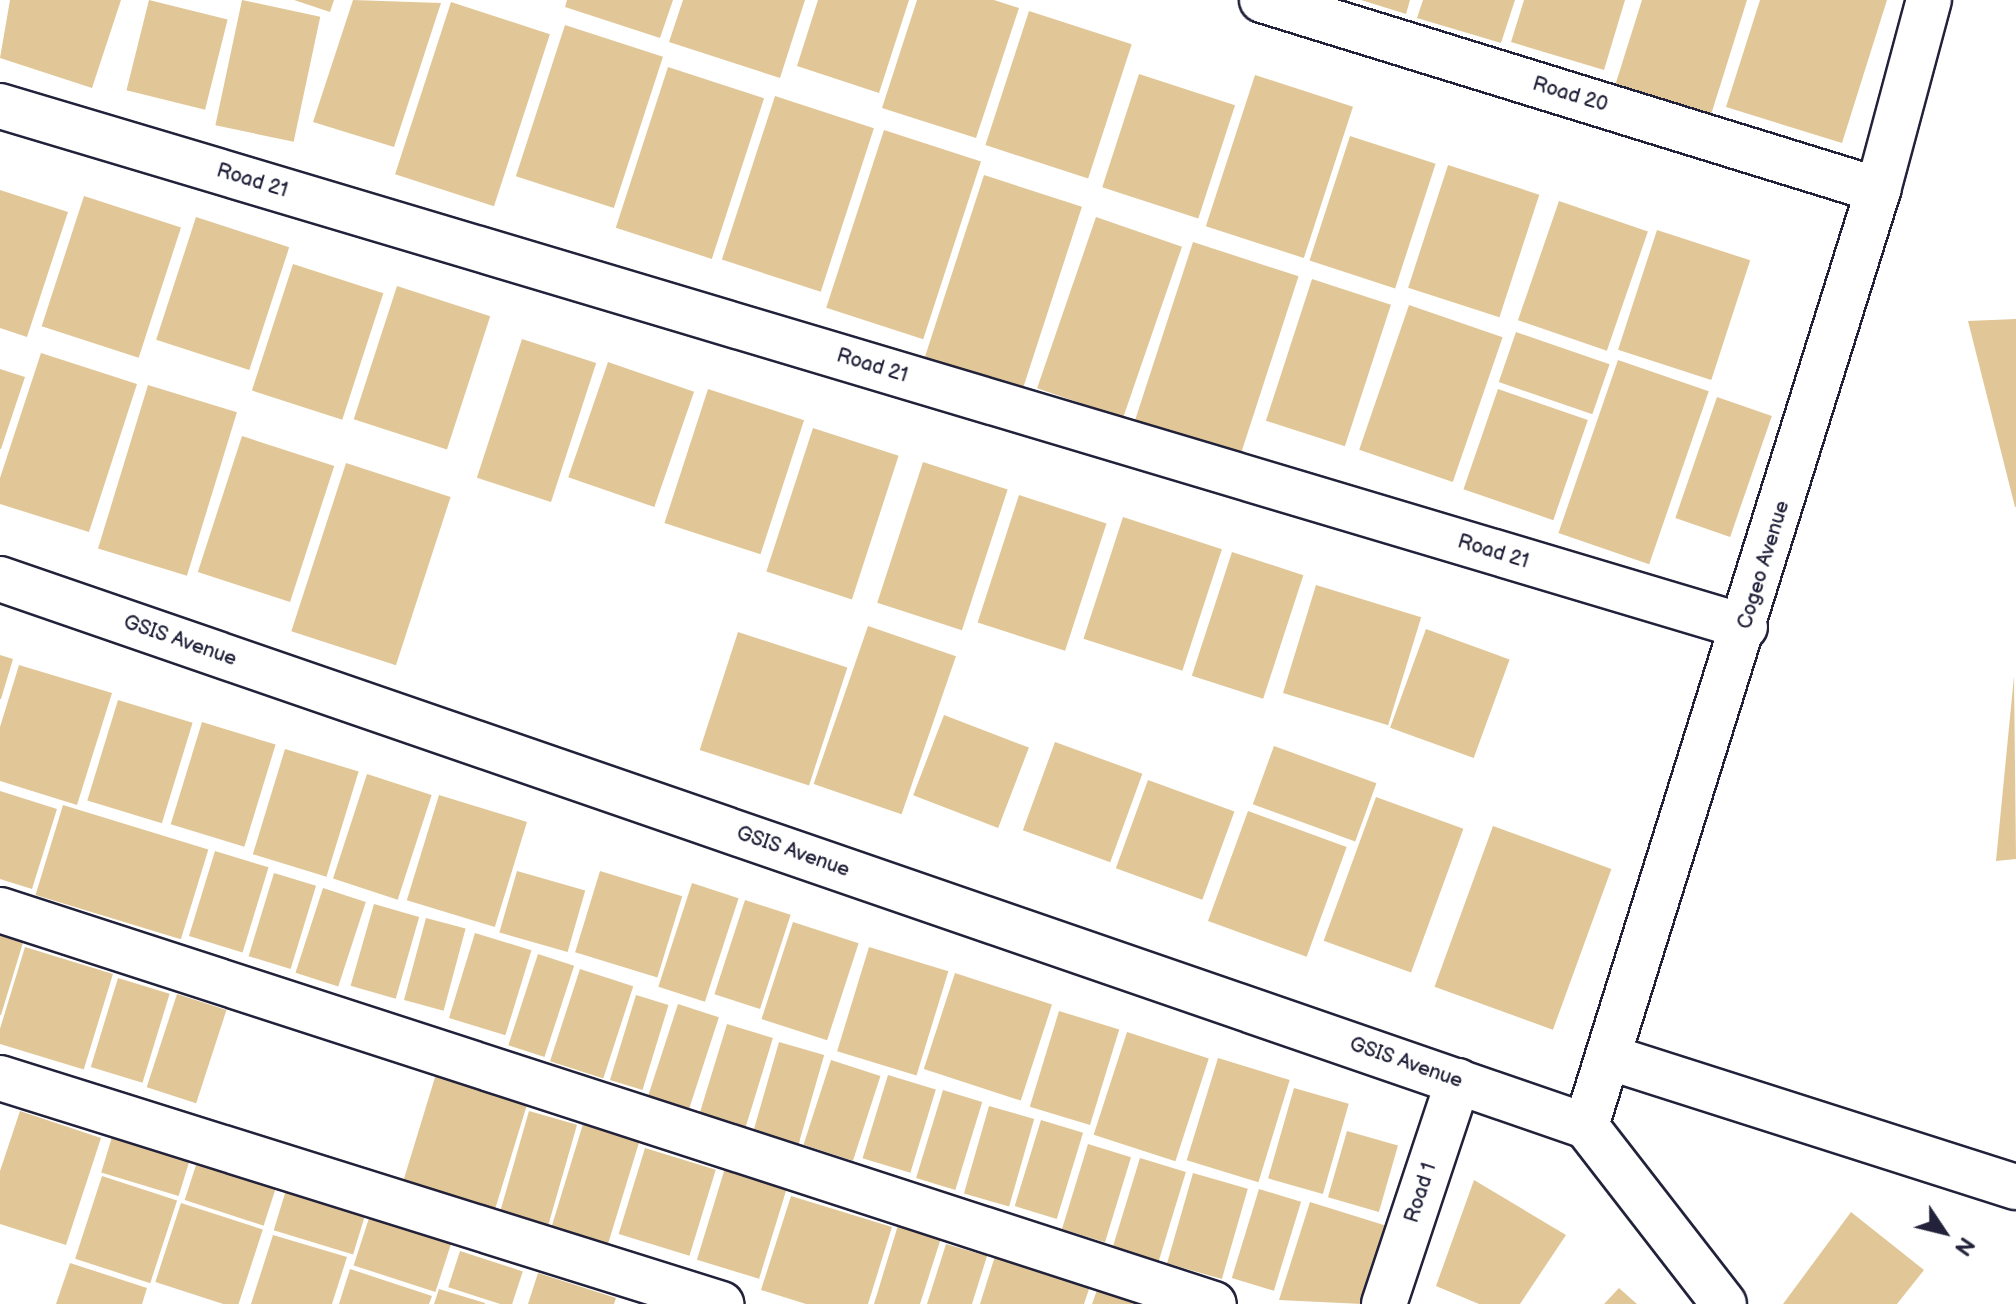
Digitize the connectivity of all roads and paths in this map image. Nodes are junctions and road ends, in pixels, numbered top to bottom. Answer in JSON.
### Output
{"nodes":[{"id":1,"x":1262,"y":0,"type":"edge"},
{"id":2,"x":1929,"y":0,"type":"edge"},
{"id":3,"x":0,"y":106,"type":"edge"},
{"id":4,"x":1878,"y":190,"type":"junction"},
{"id":5,"x":0,"y":579,"type":"edge"},
{"id":6,"x":1745,"y":627,"type":"junction"},
{"id":7,"x":0,"y":910,"type":"edge"},
{"id":8,"x":1608,"y":1057,"type":"junction"},
{"id":9,"x":0,"y":1078,"type":"edge"},
{"id":10,"x":1458,"y":1081,"type":"junction"},
{"id":11,"x":1586,"y":1126,"type":"junction"},
{"id":12,"x":2016,"y":1187,"type":"edge"},
{"id":13,"x":721,"y":1304,"type":"edge"},
{"id":14,"x":1214,"y":1304,"type":"edge"},
{"id":15,"x":1384,"y":1304,"type":"edge"},
{"id":16,"x":1724,"y":1304,"type":"edge"}],
"edges":[{"from":1,"to":4,"type":"street","name":"Road 20"},
{"from":2,"to":4,"type":"street","name":"Cogeo Avenue"},
{"from":3,"to":6,"type":"street","name":"Road 21"},
{"from":4,"to":6,"type":"street","name":"Cogeo Avenue"},
{"from":5,"to":10,"type":"street","name":"GSIS Avenue"},
{"from":6,"to":8,"type":"street","name":"Cogeo Avenue"},
{"from":7,"to":14,"type":"street"},
{"from":8,"to":11,"type":"street","name":"Cogeo Avenue"},
{"from":8,"to":12,"type":"street"},
{"from":9,"to":13,"type":"street"},
{"from":10,"to":11,"type":"street","name":"GSIS Avenue"},
{"from":10,"to":15,"type":"street","name":"Road 1"},
{"from":11,"to":16,"type":"street"}]}
